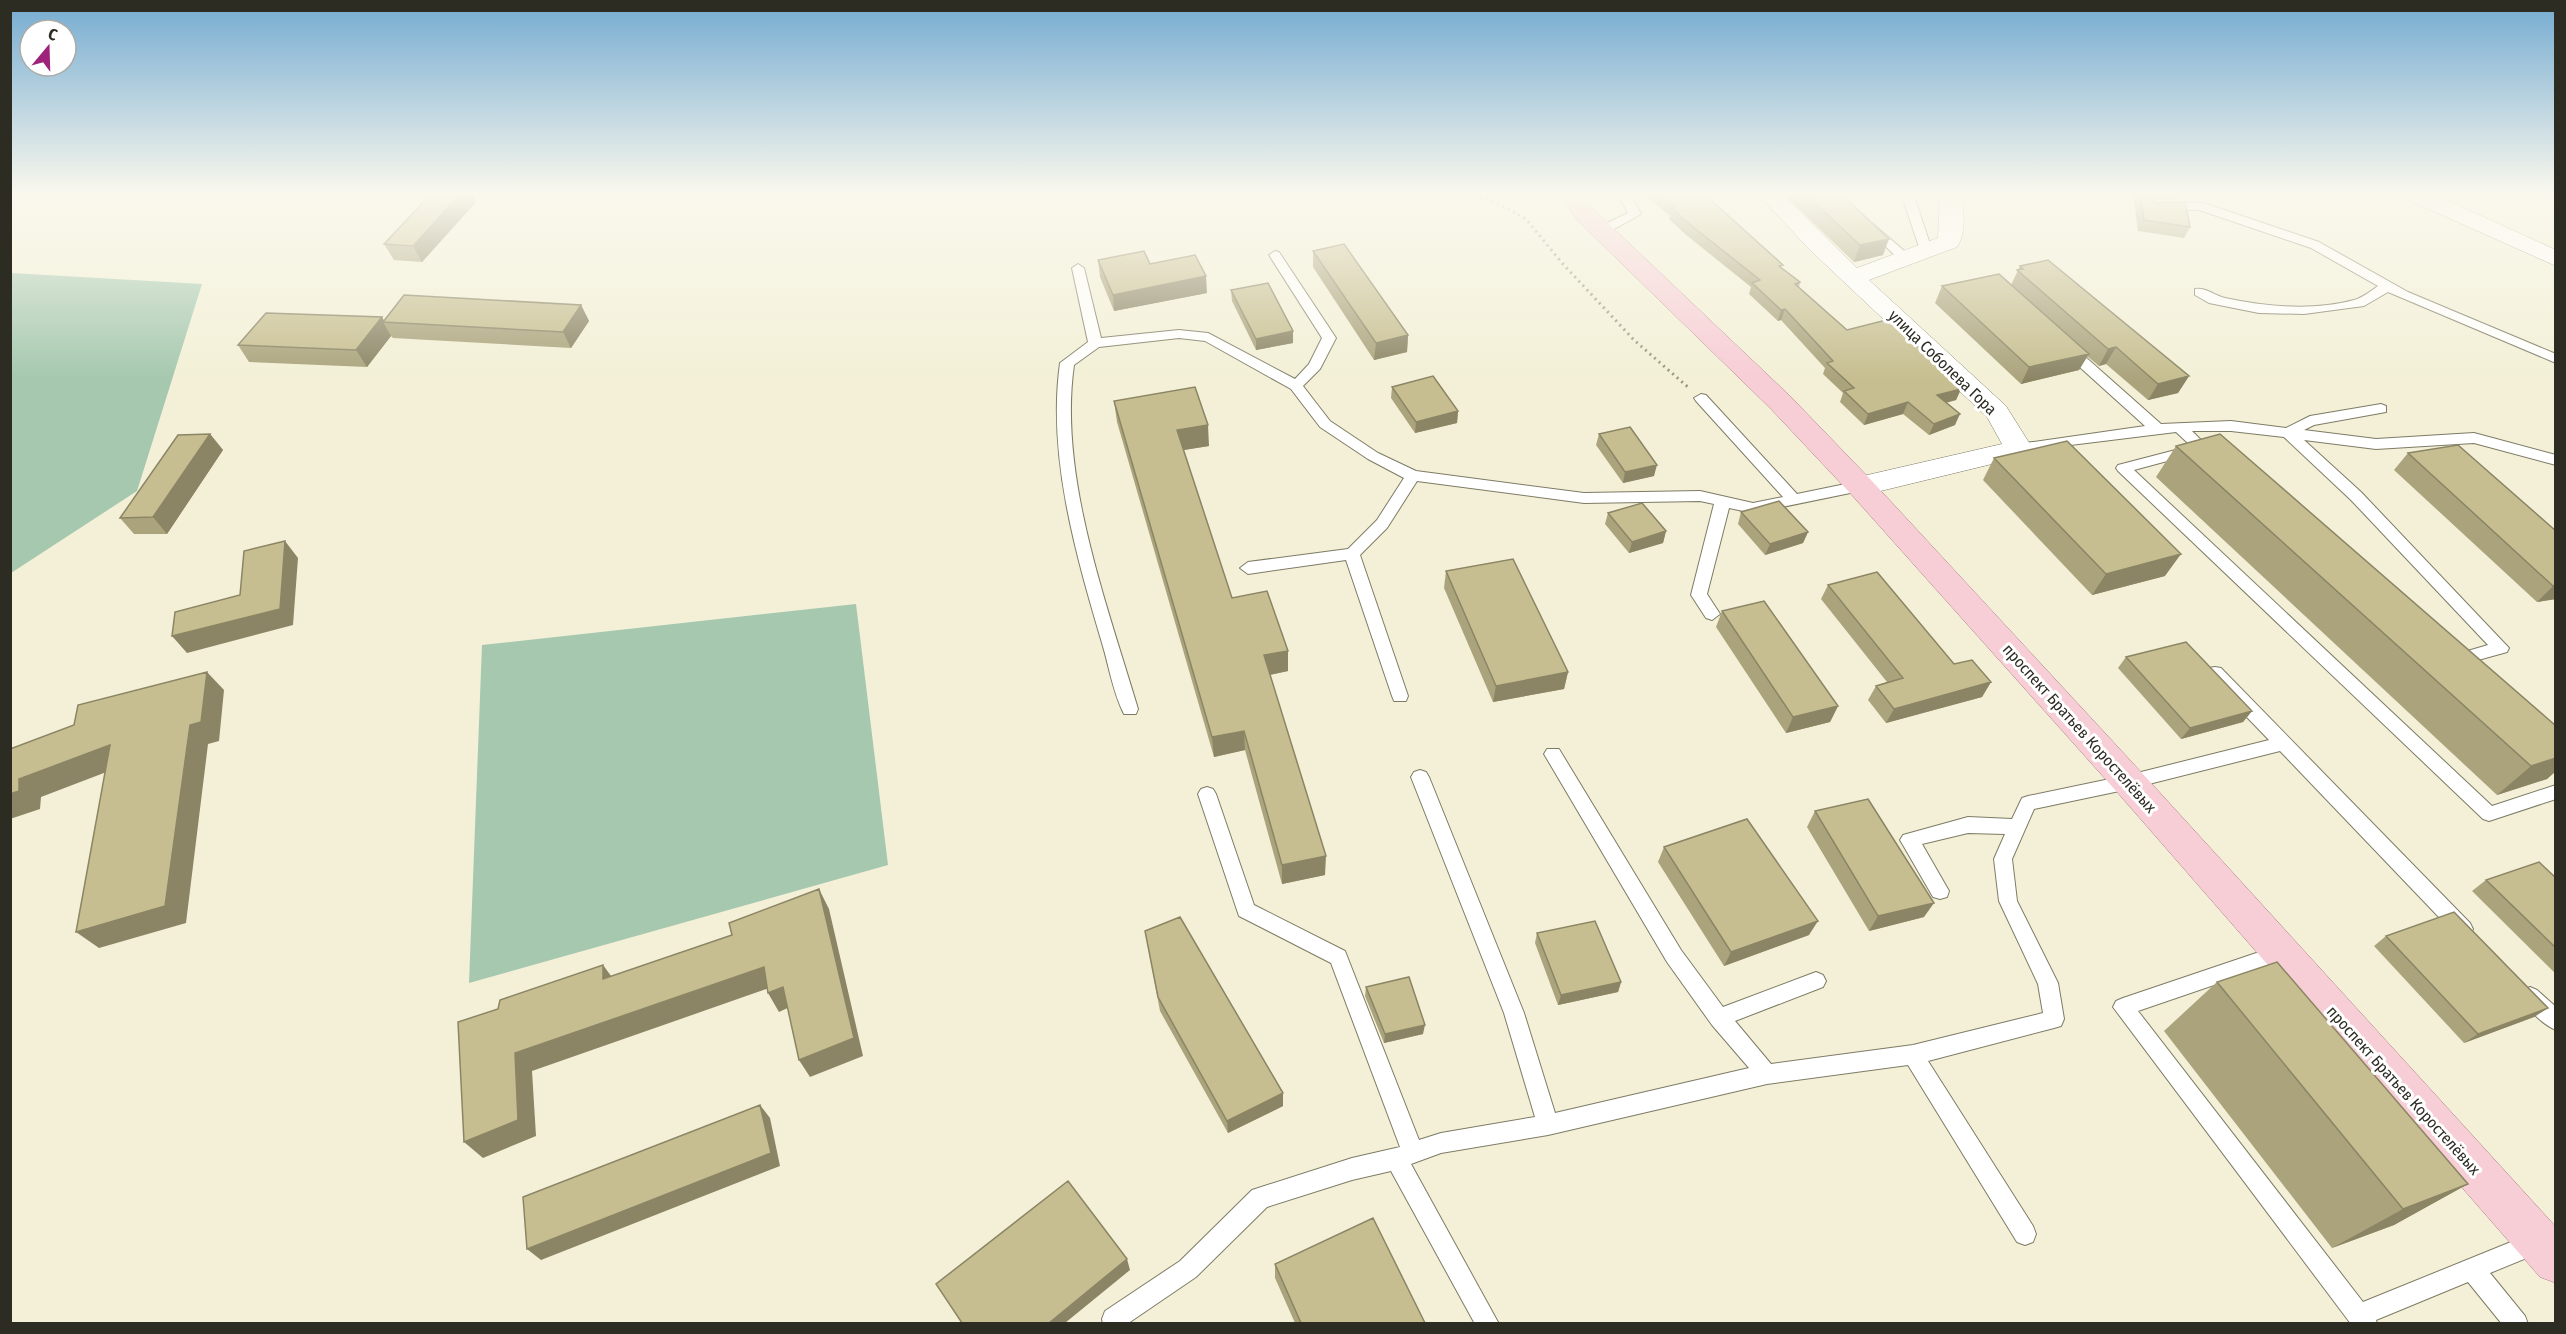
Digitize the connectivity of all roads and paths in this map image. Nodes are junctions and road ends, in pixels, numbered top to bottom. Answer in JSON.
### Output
{"nodes":[{"id":1,"x":1275,"y":255,"type":"dead end"},
{"id":2,"x":1556,"y":255,"type":"edge"},
{"id":3,"x":1626,"y":255,"type":"edge"},
{"id":4,"x":1830,"y":255,"type":"edge"},
{"id":5,"x":1913,"y":255,"type":"edge"},
{"id":6,"x":2333,"y":255,"type":"edge"},
{"id":7,"x":1078,"y":268,"type":"dead end"},
{"id":8,"x":1854,"y":277,"type":"junction"},
{"id":9,"x":2388,"y":286,"type":"junction"},
{"id":10,"x":2200,"y":292,"type":"dead end"},
{"id":11,"x":2060,"y":342,"type":"edge"},
{"id":12,"x":1095,"y":343,"type":"junction"},
{"id":13,"x":2556,"y":359,"type":"edge"},
{"id":14,"x":1296,"y":386,"type":"junction"},
{"id":15,"x":1701,"y":398,"type":"joint"},
{"id":16,"x":2381,"y":409,"type":"dead end"},
{"id":17,"x":2179,"y":427,"type":"junction"},
{"id":18,"x":2156,"y":428,"type":"junction"},
{"id":19,"x":2288,"y":433,"type":"junction"},
{"id":20,"x":2019,"y":449,"type":"junction"},
{"id":21,"x":2201,"y":449,"type":"junction"},
{"id":22,"x":2556,"y":460,"type":"edge"},
{"id":23,"x":2219,"y":465,"type":"edge"},
{"id":24,"x":1413,"y":476,"type":"junction"},
{"id":25,"x":1860,"y":486,"type":"junction"},
{"id":26,"x":1723,"y":500,"type":"junction"},
{"id":27,"x":1794,"y":500,"type":"junction"},
{"id":28,"x":1352,"y":554,"type":"junction"},
{"id":29,"x":1248,"y":568,"type":"dead end"},
{"id":30,"x":1712,"y":614,"type":"dead end"},
{"id":31,"x":2215,"y":673,"type":"edge"},
{"id":32,"x":2458,"y":681,"type":"edge"},
{"id":33,"x":1400,"y":696,"type":"dead end"},
{"id":34,"x":1130,"y":709,"type":"dead end"},
{"id":35,"x":2284,"y":743,"type":"junction"},
{"id":36,"x":1552,"y":754,"type":"dead end"},
{"id":37,"x":1420,"y":777,"type":"dead end"},
{"id":38,"x":2129,"y":782,"type":"junction"},
{"id":39,"x":2556,"y":792,"type":"edge"},
{"id":40,"x":1207,"y":794,"type":"dead end"},
{"id":41,"x":2017,"y":827,"type":"junction"},
{"id":42,"x":1940,"y":891,"type":"dead end"},
{"id":43,"x":2473,"y":939,"type":"edge"},
{"id":44,"x":2283,"y":953,"type":"junction"},
{"id":45,"x":2514,"y":980,"type":"edge"},
{"id":46,"x":1816,"y":981,"type":"dead end"},
{"id":47,"x":1719,"y":1018,"type":"junction"},
{"id":48,"x":2556,"y":1021,"type":"edge"},
{"id":49,"x":1913,"y":1055,"type":"junction"},
{"id":50,"x":1767,"y":1074,"type":"junction"},
{"id":51,"x":1548,"y":1125,"type":"junction"},
{"id":52,"x":1404,"y":1156,"type":"junction"},
{"id":53,"x":2025,"y":1234,"type":"dead end"},
{"id":54,"x":2547,"y":1251,"type":"edge"},
{"id":55,"x":2472,"y":1269,"type":"junction"},
{"id":56,"x":1113,"y":1319,"type":"dead end"},
{"id":57,"x":2362,"y":1319,"type":"edge"},
{"id":58,"x":1488,"y":1323,"type":"edge"},
{"id":59,"x":2517,"y":1323,"type":"edge"}],
"edges":[{"from":1,"to":14,"type":"lane"},
{"from":2,"to":15,"type":"path"},
{"from":3,"to":25,"type":"main road","name":"проспект Братьев Коростелёвых"},
{"from":4,"to":8,"type":"street","name":"улица Соболева Гора"},
{"from":5,"to":8,"type":"street"},
{"from":6,"to":9,"type":"lane"},
{"from":7,"to":12,"type":"lane"},
{"from":8,"to":20,"type":"street","name":"улица Соболева Гора"},
{"from":9,"to":10,"type":"lane"},
{"from":9,"to":13,"type":"lane"},
{"from":11,"to":18,"type":"lane"},
{"from":12,"to":14,"type":"lane"},
{"from":12,"to":34,"type":"lane"},
{"from":14,"to":24,"type":"lane"},
{"from":15,"to":27,"type":"lane"},
{"from":16,"to":19,"type":"lane"},
{"from":17,"to":18,"type":"lane"},
{"from":17,"to":19,"type":"lane"},
{"from":17,"to":21,"type":"lane"},
{"from":18,"to":20,"type":"lane"},
{"from":19,"to":22,"type":"lane"},
{"from":19,"to":32,"type":"lane"},
{"from":20,"to":25,"type":"street"},
{"from":21,"to":23,"type":"lane"},
{"from":21,"to":39,"type":"lane"},
{"from":24,"to":26,"type":"lane"},
{"from":24,"to":28,"type":"lane"},
{"from":25,"to":27,"type":"lane"},
{"from":25,"to":38,"type":"main road","name":"проспект Братьев Коростелёвых"},
{"from":26,"to":27,"type":"lane"},
{"from":26,"to":30,"type":"lane"},
{"from":28,"to":29,"type":"lane"},
{"from":28,"to":33,"type":"lane"},
{"from":31,"to":35,"type":"lane"},
{"from":35,"to":38,"type":"lane"},
{"from":35,"to":43,"type":"lane"},
{"from":36,"to":47,"type":"lane"},
{"from":37,"to":51,"type":"lane"},
{"from":38,"to":41,"type":"lane"},
{"from":38,"to":44,"type":"main road","name":"проспект Братьев Коростелёвых"},
{"from":40,"to":52,"type":"lane"},
{"from":41,"to":42,"type":"lane"},
{"from":41,"to":49,"type":"lane"},
{"from":44,"to":54,"type":"main road","name":"проспект Братьев Коростелёвых"},
{"from":44,"to":57,"type":"lane"},
{"from":45,"to":48,"type":"lane"},
{"from":46,"to":47,"type":"lane"},
{"from":47,"to":50,"type":"lane"},
{"from":49,"to":50,"type":"lane"},
{"from":49,"to":53,"type":"lane"},
{"from":50,"to":51,"type":"lane"},
{"from":51,"to":52,"type":"lane"},
{"from":52,"to":56,"type":"lane"},
{"from":52,"to":58,"type":"lane"},
{"from":54,"to":55,"type":"lane"},
{"from":55,"to":57,"type":"lane"},
{"from":55,"to":59,"type":"lane"}]}
